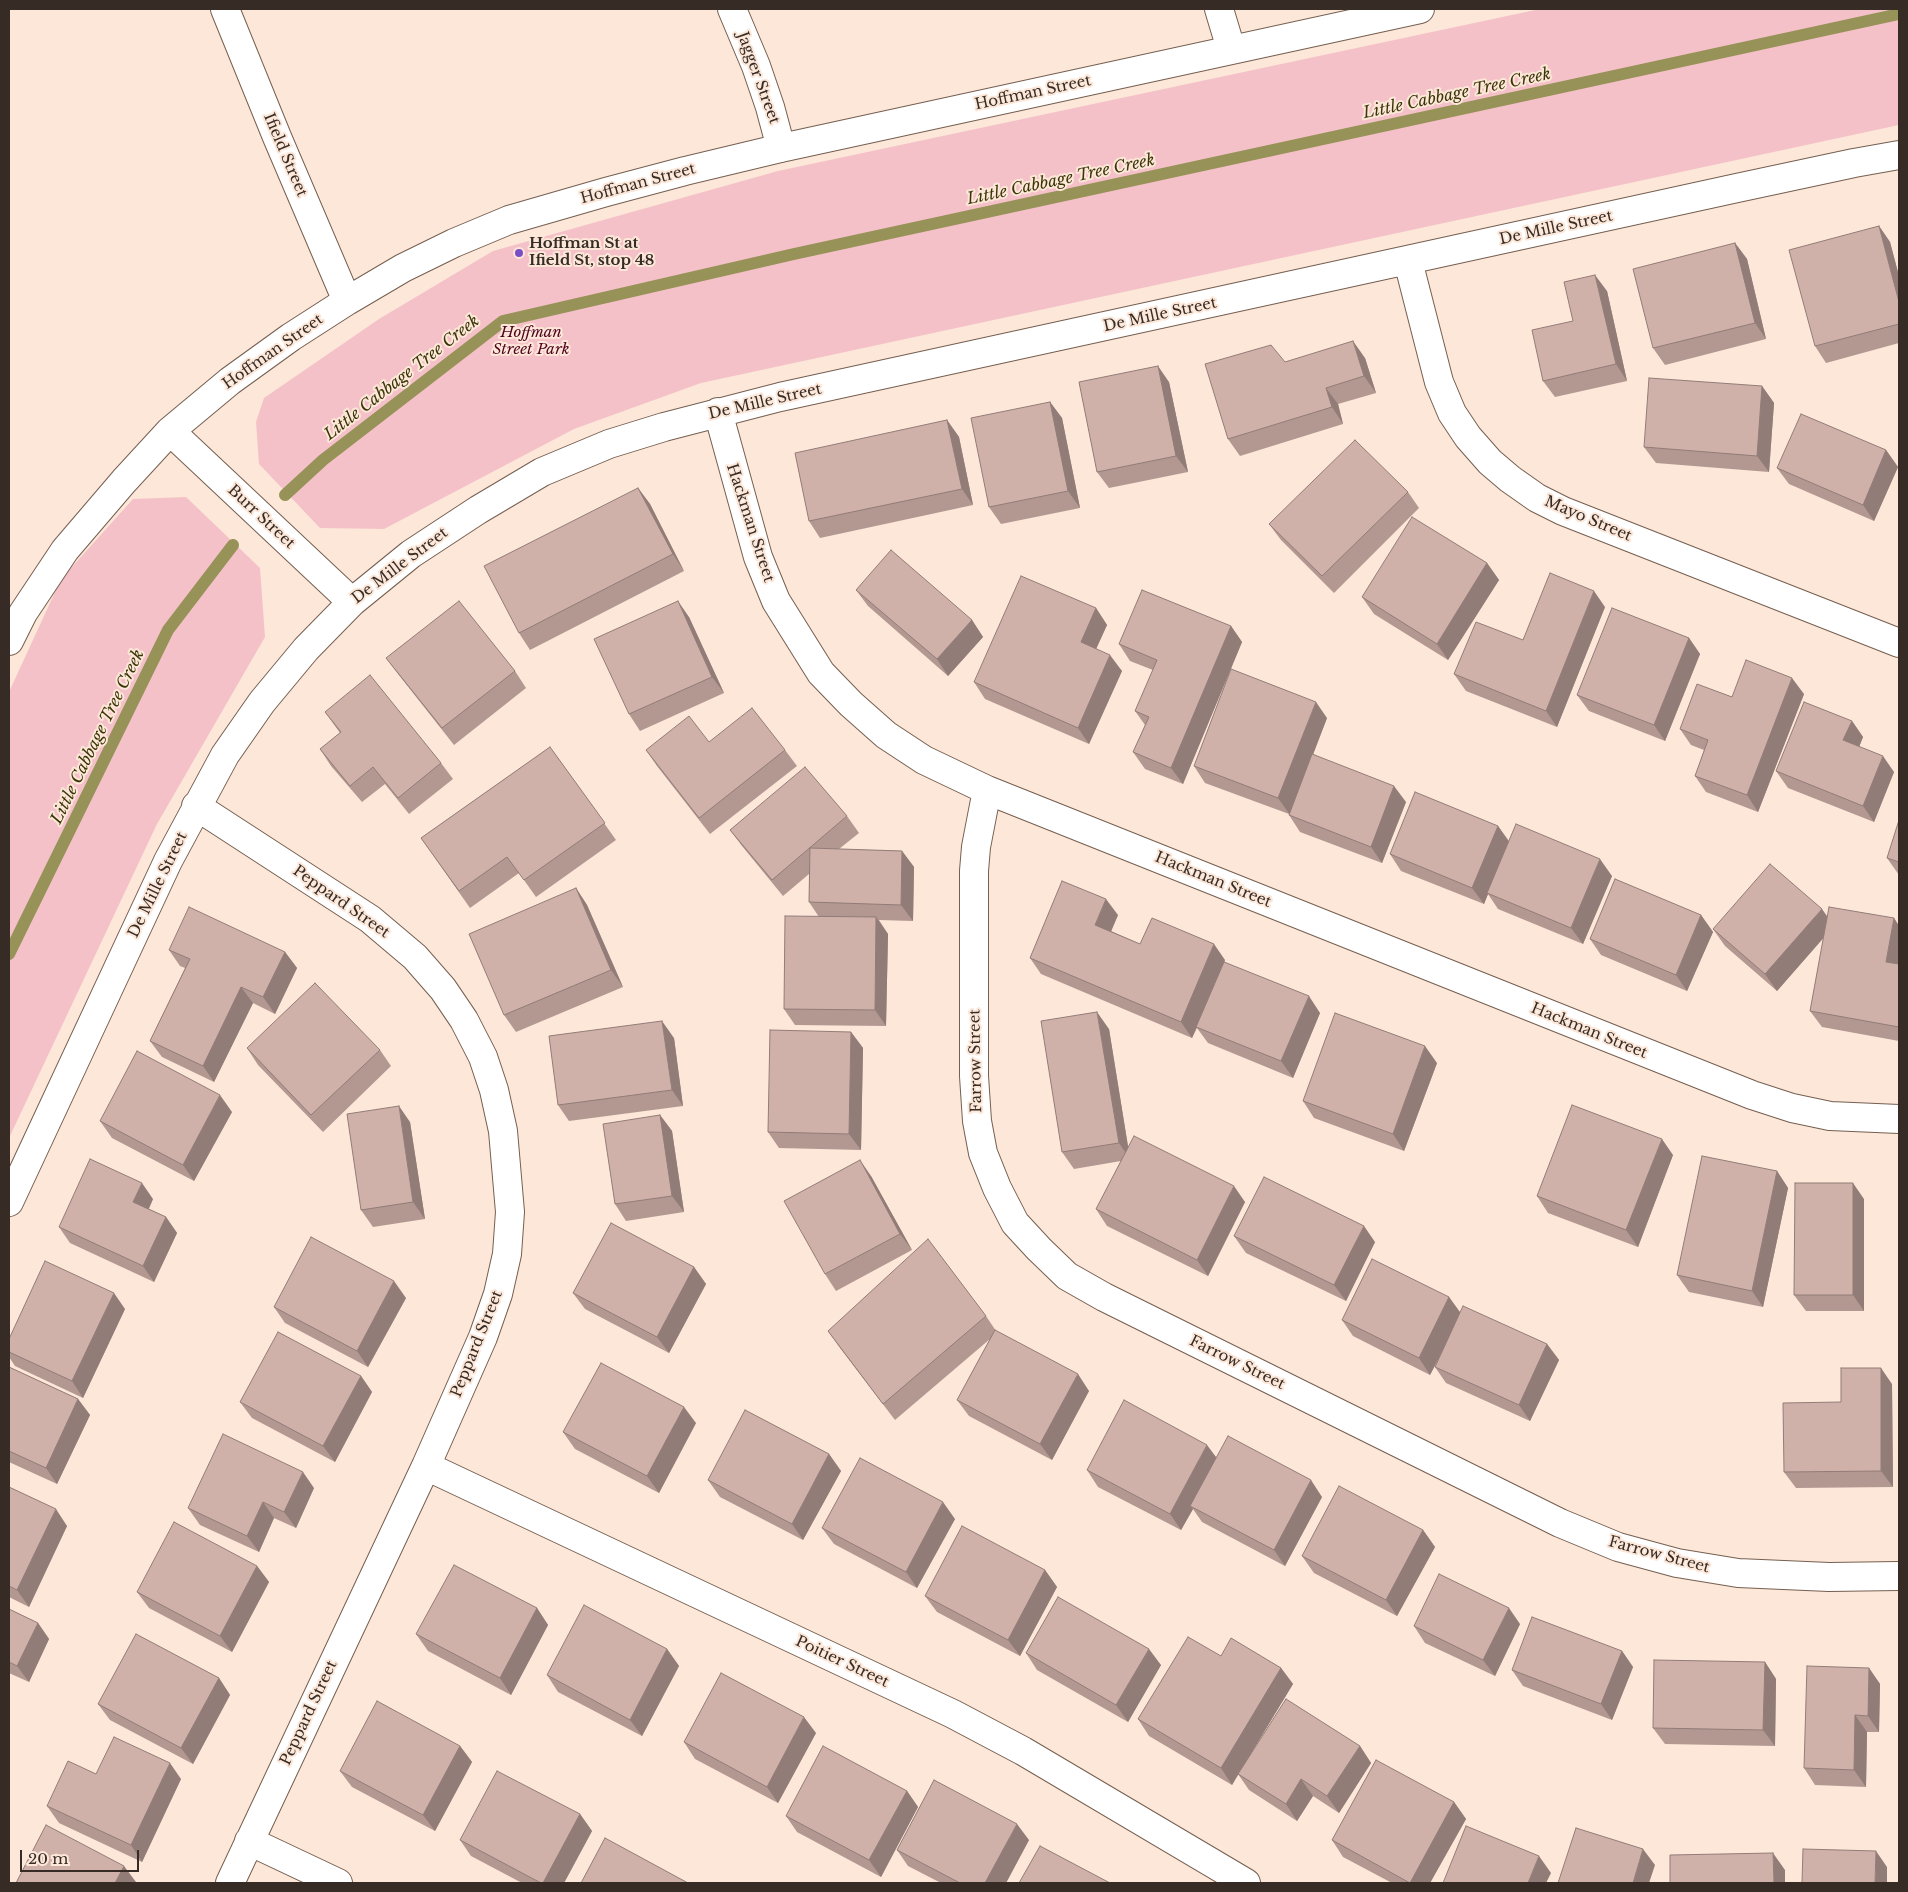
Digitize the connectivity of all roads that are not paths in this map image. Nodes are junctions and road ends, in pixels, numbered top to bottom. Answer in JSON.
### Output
{"nodes":[{"id":1,"x":225,"y":9,"type":"edge"},
{"id":2,"x":732,"y":9,"type":"edge"},
{"id":3,"x":1219,"y":9,"type":"edge"},
{"id":4,"x":1420,"y":9,"type":"edge"},
{"id":5,"x":1231,"y":49,"type":"junction"},
{"id":6,"x":781,"y":148,"type":"junction"},
{"id":7,"x":1899,"y":155,"type":"edge"},
{"id":8,"x":1408,"y":261,"type":"junction"},
{"id":9,"x":347,"y":301,"type":"junction"},
{"id":10,"x":718,"y":412,"type":"junction"},
{"id":11,"x":170,"y":431,"type":"junction"},
{"id":12,"x":352,"y":602,"type":"junction"},
{"id":13,"x":9,"y":641,"type":"edge"},
{"id":14,"x":1899,"y":644,"type":"edge"},
{"id":15,"x":988,"y":790,"type":"junction"},
{"id":16,"x":196,"y":806,"type":"junction"},
{"id":17,"x":1899,"y":1120,"type":"edge"},
{"id":18,"x":9,"y":1202,"type":"edge"},
{"id":19,"x":426,"y":1466,"type":"junction"},
{"id":20,"x":1899,"y":1576,"type":"edge"},
{"id":21,"x":249,"y":1841,"type":"junction"},
{"id":22,"x":230,"y":1883,"type":"edge"},
{"id":23,"x":338,"y":1883,"type":"edge"},
{"id":24,"x":1246,"y":1883,"type":"edge"}],
"edges":[{"from":1,"to":9,"type":"street","name":"Ifield Street"},
{"from":2,"to":6,"type":"street","name":"Jagger Street"},
{"from":3,"to":5,"type":"street"},
{"from":4,"to":5,"type":"street","name":"Hoffman Street"},
{"from":5,"to":6,"type":"street","name":"Hoffman Street"},
{"from":6,"to":9,"type":"street","name":"Hoffman Street"},
{"from":7,"to":8,"type":"street","name":"De Mille Street"},
{"from":8,"to":10,"type":"street","name":"De Mille Street"},
{"from":8,"to":14,"type":"street","name":"Mayo Street"},
{"from":9,"to":11,"type":"street","name":"Hoffman Street"},
{"from":10,"to":12,"type":"street","name":"De Mille Street"},
{"from":10,"to":15,"type":"street","name":"Hackman Street"},
{"from":11,"to":12,"type":"street","name":"Burr Street"},
{"from":11,"to":13,"type":"street","name":"Hoffman Street"},
{"from":12,"to":16,"type":"street","name":"De Mille Street"},
{"from":15,"to":17,"type":"street","name":"Hackman Street"},
{"from":15,"to":20,"type":"street","name":"Farrow Street"},
{"from":16,"to":18,"type":"street","name":"De Mille Street"},
{"from":16,"to":19,"type":"street","name":"Peppard Street"},
{"from":19,"to":21,"type":"street","name":"Peppard Street"},
{"from":19,"to":24,"type":"street","name":"Poitier Street"},
{"from":21,"to":22,"type":"street","name":"Peppard Street"},
{"from":21,"to":23,"type":"street"}]}
